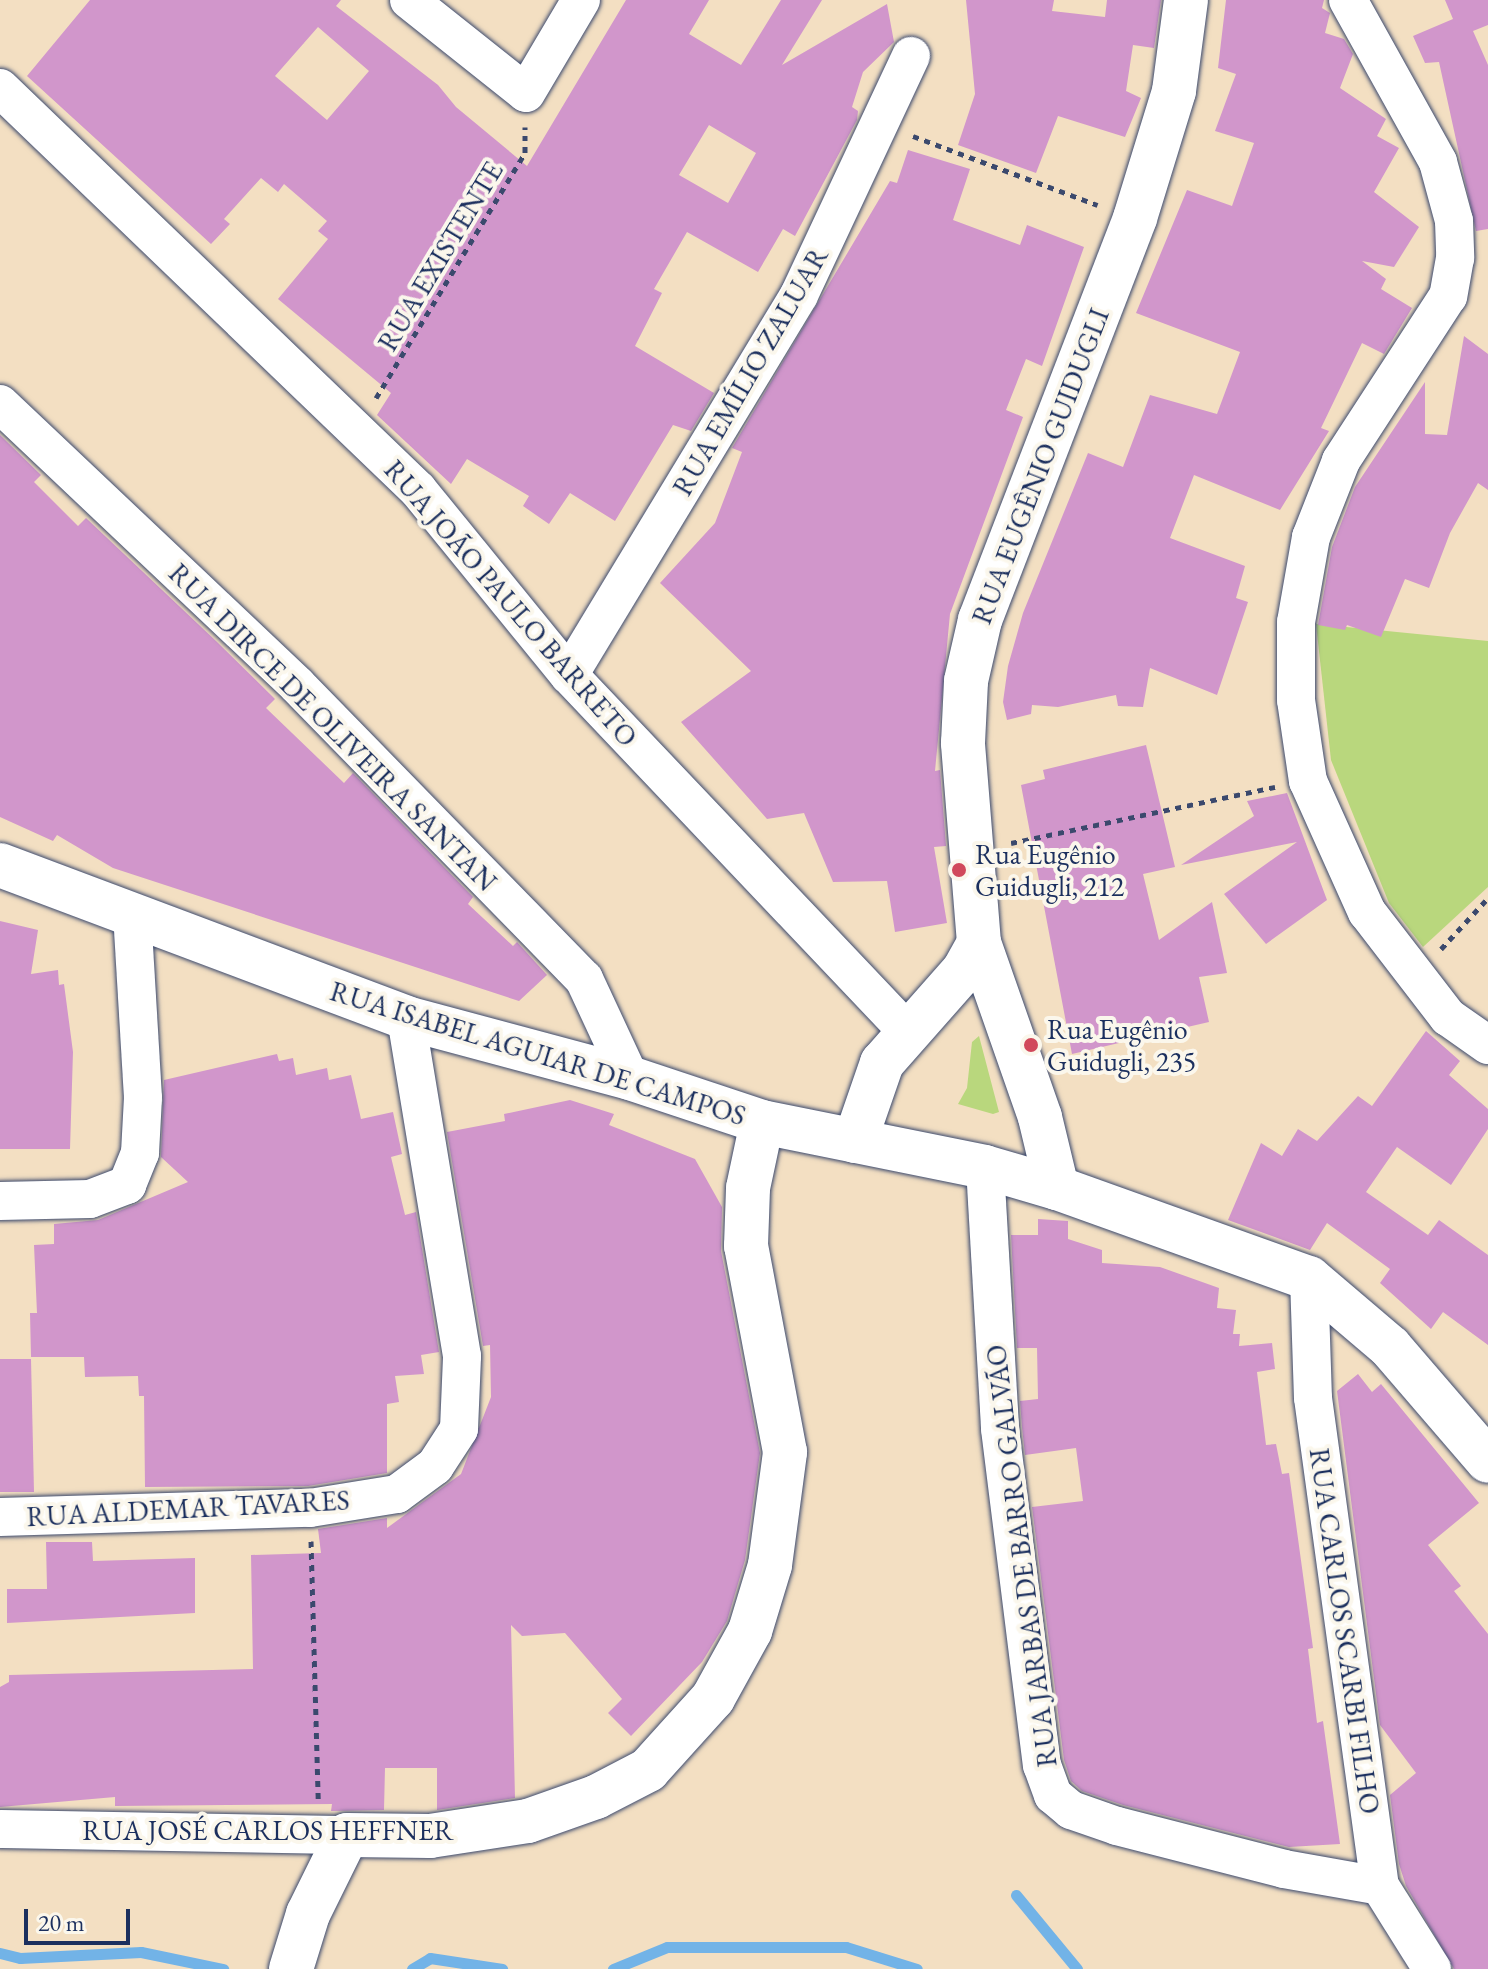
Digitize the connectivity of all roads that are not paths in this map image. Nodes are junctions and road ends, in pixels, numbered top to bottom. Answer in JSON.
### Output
{"nodes":[{"id":1,"x":409,"y":0,"type":"edge"},
{"id":2,"x":581,"y":0,"type":"edge"},
{"id":3,"x":1186,"y":0,"type":"edge"},
{"id":4,"x":1348,"y":0,"type":"edge"},
{"id":5,"x":911,"y":56,"type":"dead end"},
{"id":6,"x":0,"y":88,"type":"edge"},
{"id":7,"x":0,"y":404,"type":"edge"},
{"id":8,"x":569,"y":675,"type":"junction"},
{"id":9,"x":6,"y":862,"type":"edge"},
{"id":10,"x":132,"y":913,"type":"junction"},
{"id":11,"x":979,"y":943,"type":"junction"},
{"id":12,"x":406,"y":1018,"type":"junction"},
{"id":13,"x":906,"y":1030,"type":"junction"},
{"id":14,"x":1488,"y":1045,"type":"edge"},
{"id":15,"x":630,"y":1078,"type":"junction"},
{"id":16,"x":762,"y":1122,"type":"junction"},
{"id":17,"x":855,"y":1141,"type":"junction"},
{"id":18,"x":985,"y":1167,"type":"junction"},
{"id":19,"x":1057,"y":1188,"type":"junction"},
{"id":20,"x":0,"y":1201,"type":"edge"},
{"id":21,"x":1309,"y":1278,"type":"junction"},
{"id":22,"x":1488,"y":1461,"type":"edge"},
{"id":23,"x":0,"y":1517,"type":"edge"},
{"id":24,"x":0,"y":1829,"type":"edge"},
{"id":25,"x":333,"y":1833,"type":"junction"},
{"id":26,"x":1380,"y":1886,"type":"junction"},
{"id":27,"x":291,"y":1969,"type":"edge"},
{"id":28,"x":1432,"y":1969,"type":"edge"}],
"edges":[{"from":1,"to":2,"type":"street"},
{"from":3,"to":11,"type":"main road","name":"RUA EUGÊNIO GUIDUGLI"},
{"from":4,"to":14,"type":"street"},
{"from":5,"to":8,"type":"street","name":"RUA EMÍLIO ZALUAR"},
{"from":6,"to":8,"type":"street","name":"RUA JOÃO PAULO BARRETO"},
{"from":7,"to":15,"type":"street","name":"RUA DIRCE DE OLIVEIRA SANTAN"},
{"from":8,"to":13,"type":"street","name":"RUA JOÃO PAULO BARRETO"},
{"from":9,"to":10,"type":"main road","name":"RUA ISABEL AGUIAR DE CAMPOS"},
{"from":10,"to":12,"type":"main road","name":"RUA ISABEL AGUIAR DE CAMPOS"},
{"from":10,"to":20,"type":"street"},
{"from":11,"to":13,"type":"main road"},
{"from":11,"to":19,"type":"main road","name":"RUA EUGÊNIO GUIDUGLI"},
{"from":12,"to":15,"type":"main road","name":"RUA ISABEL AGUIAR DE CAMPOS"},
{"from":12,"to":23,"type":"street","name":"RUA ALDEMAR TAVARES"},
{"from":13,"to":17,"type":"main road"},
{"from":15,"to":16,"type":"main road","name":"RUA ISABEL AGUIAR DE CAMPOS"},
{"from":16,"to":17,"type":"main road","name":"RUA ISABEL AGUIAR DE CAMPOS"},
{"from":16,"to":25,"type":"main road","name":"RUA JOSÉ CARLOS HEFFNER"},
{"from":17,"to":18,"type":"main road","name":"RUA ISABEL AGUIAR DE CAMPOS"},
{"from":18,"to":19,"type":"main road","name":"RUA ISABEL AGUIAR DE CAMPOS"},
{"from":18,"to":26,"type":"street","name":"RUA JARBAS DE BARRO GALVÃO"},
{"from":19,"to":21,"type":"main road","name":"RUA ISABEL AGUIAR DE CAMPOS"},
{"from":21,"to":22,"type":"main road"},
{"from":21,"to":26,"type":"street","name":"RUA CARLOS SCARBI FILHO"},
{"from":24,"to":25,"type":"street","name":"RUA JOSÉ CARLOS HEFFNER"},
{"from":25,"to":27,"type":"main road"},
{"from":26,"to":28,"type":"street","name":"RUA CARLOS SCARBI FILHO"}]}
